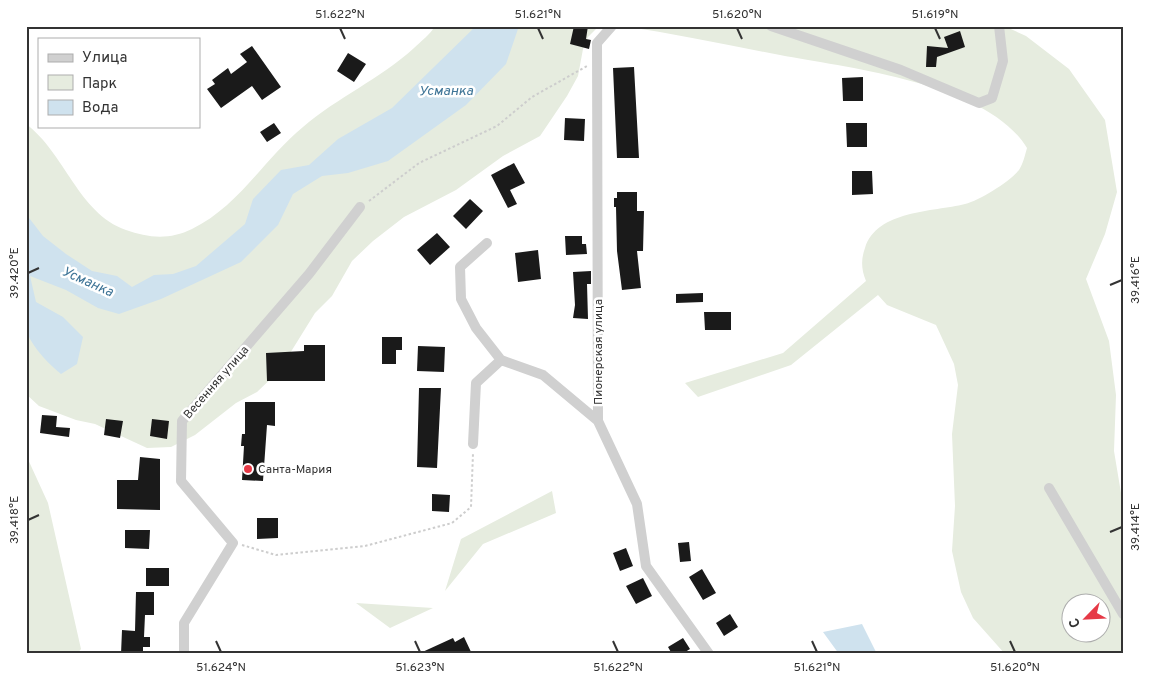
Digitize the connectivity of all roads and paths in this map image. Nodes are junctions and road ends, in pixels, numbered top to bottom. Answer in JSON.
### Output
{"nodes":[{"id":1,"x":612,"y":26,"type":"edge"},
{"id":2,"x":771,"y":26,"type":"edge"},
{"id":3,"x":999,"y":26,"type":"edge"},
{"id":4,"x":587,"y":65,"type":"dead end"},
{"id":5,"x":360,"y":207,"type":"joint"},
{"id":6,"x":486,"y":243,"type":"dead end"},
{"id":7,"x":501,"y":360,"type":"junction"},
{"id":8,"x":598,"y":420,"type":"junction"},
{"id":9,"x":473,"y":444,"type":"joint"},
{"id":10,"x":1049,"y":488,"type":"dead end"},
{"id":11,"x":233,"y":543,"type":"junction"},
{"id":12,"x":1123,"y":614,"type":"edge"},
{"id":13,"x":184,"y":654,"type":"edge"},
{"id":14,"x":709,"y":654,"type":"edge"}],
"edges":[{"from":1,"to":8,"type":"street","name":"Пионерская улица"},
{"from":2,"to":3,"type":"street"},
{"from":4,"to":5,"type":"path"},
{"from":5,"to":11,"type":"street","name":"Весенняя улица"},
{"from":6,"to":7,"type":"street"},
{"from":7,"to":8,"type":"street"},
{"from":7,"to":9,"type":"street"},
{"from":8,"to":14,"type":"street","name":"Пионерская улица"},
{"from":9,"to":11,"type":"path"},
{"from":10,"to":12,"type":"street"},
{"from":11,"to":13,"type":"street"}]}
